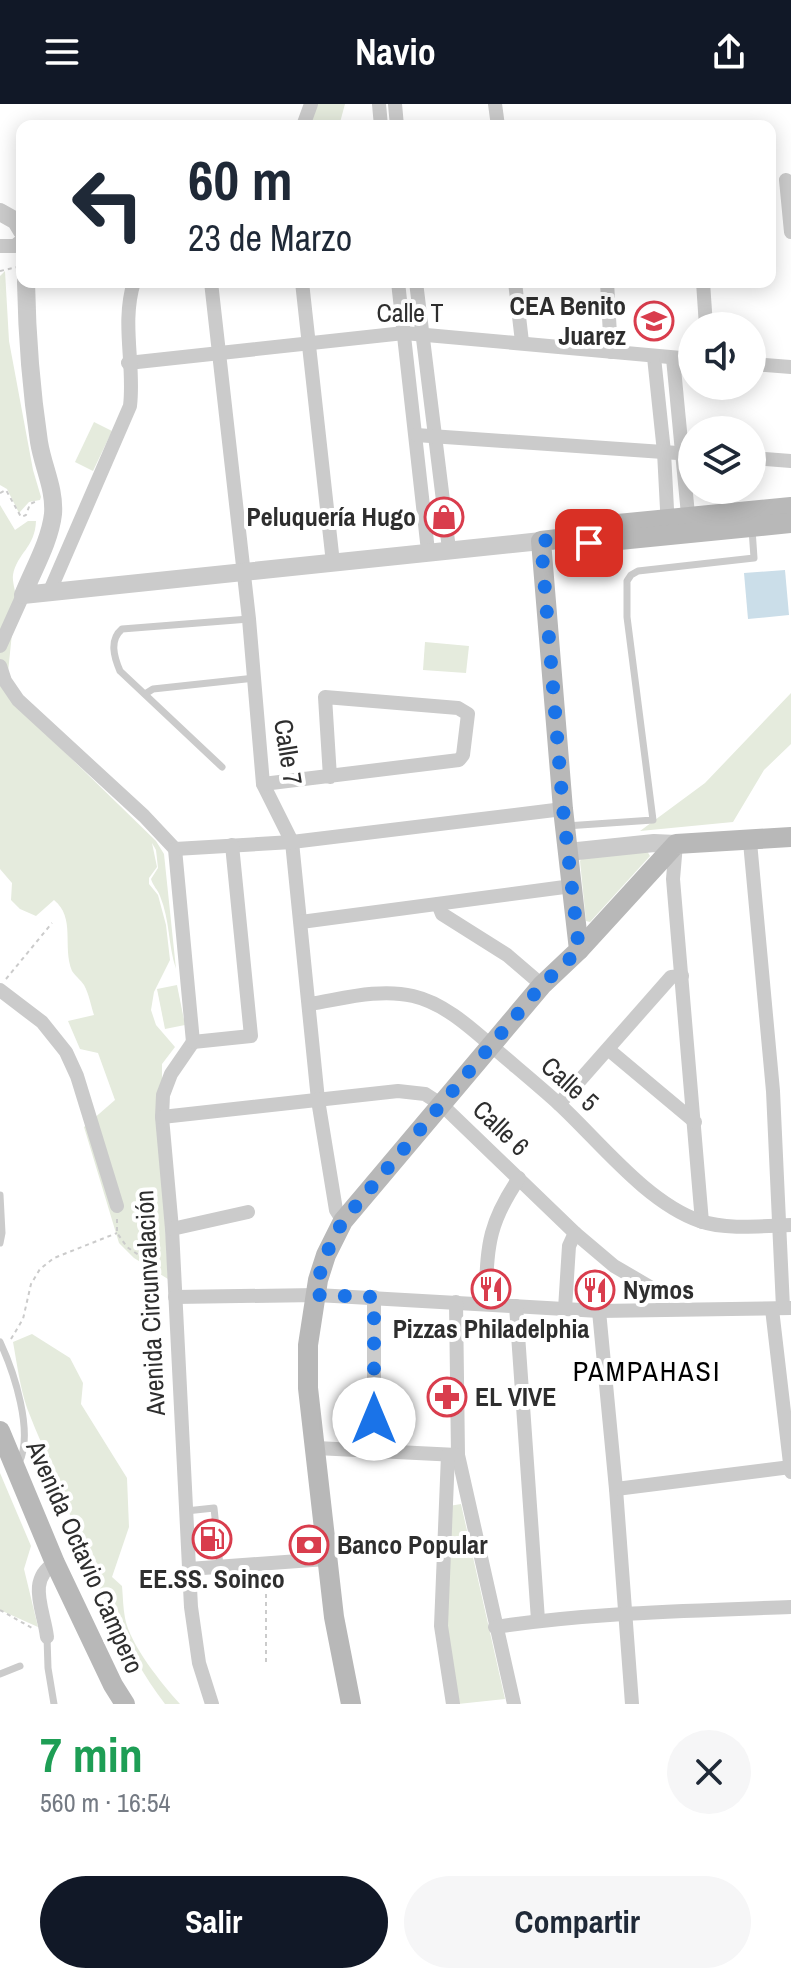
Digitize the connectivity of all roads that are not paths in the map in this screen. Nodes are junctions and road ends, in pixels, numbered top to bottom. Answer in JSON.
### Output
{"nodes":[{"id":1,"x":788,"y":180,"type":"edge"},
{"id":2,"x":791,"y":232,"type":"edge"},
{"id":3,"x":26,"y":288,"type":"edge"},
{"id":4,"x":133,"y":288,"type":"edge"},
{"id":5,"x":212,"y":288,"type":"edge"},
{"id":6,"x":303,"y":288,"type":"edge"},
{"id":7,"x":399,"y":288,"type":"edge"},
{"id":8,"x":417,"y":288,"type":"edge"},
{"id":9,"x":516,"y":288,"type":"edge"},
{"id":10,"x":607,"y":288,"type":"edge"},
{"id":11,"x":703,"y":288,"type":"edge"},
{"id":12,"x":705,"y":312,"type":"edge"},
{"id":13,"x":404,"y":333,"type":"junction"},
{"id":14,"x":422,"y":334,"type":"junction"},
{"id":15,"x":522,"y":342,"type":"junction"},
{"id":16,"x":310,"y":343,"type":"junction"},
{"id":17,"x":611,"y":352,"type":"junction"},
{"id":18,"x":219,"y":353,"type":"junction"},
{"id":19,"x":654,"y":357,"type":"junction"},
{"id":20,"x":673,"y":358,"type":"junction"},
{"id":21,"x":678,"y":358,"type":"edge"},
{"id":22,"x":128,"y":363,"type":"junction"},
{"id":23,"x":766,"y":365,"type":"edge"},
{"id":24,"x":791,"y":367,"type":"edge"},
{"id":25,"x":682,"y":416,"type":"edge"},
{"id":26,"x":416,"y":435,"type":"junction"},
{"id":27,"x":433,"y":436,"type":"junction"},
{"id":28,"x":664,"y":452,"type":"junction"},
{"id":29,"x":678,"y":453,"type":"edge"},
{"id":30,"x":766,"y":459,"type":"edge"},
{"id":31,"x":791,"y":461,"type":"edge"},
{"id":32,"x":682,"y":504,"type":"edge"},
{"id":33,"x":791,"y":507,"type":"edge"},
{"id":34,"x":791,"y":523,"type":"edge"},
{"id":35,"x":679,"y":526,"type":"junction"},
{"id":36,"x":751,"y":527,"type":"junction"},
{"id":37,"x":550,"y":540,"type":"junction"},
{"id":38,"x":449,"y":549,"type":"junction"},
{"id":39,"x":428,"y":551,"type":"junction"},
{"id":40,"x":333,"y":563,"type":"junction"},
{"id":41,"x":242,"y":573,"type":"junction"},
{"id":42,"x":49,"y":593,"type":"junction"},
{"id":43,"x":23,"y":595,"type":"junction"},
{"id":44,"x":249,"y":619,"type":"junction"},
{"id":45,"x":0,"y":646,"type":"edge"},
{"id":46,"x":0,"y":666,"type":"edge"},
{"id":47,"x":255,"y":678,"type":"junction"},
{"id":48,"x":145,"y":694,"type":"junction"},
{"id":49,"x":222,"y":767,"type":"dead end"},
{"id":50,"x":330,"y":777,"type":"junction"},
{"id":51,"x":263,"y":784,"type":"junction"},
{"id":52,"x":564,"y":818,"type":"junction"},
{"id":53,"x":791,"y":837,"type":"edge"},
{"id":54,"x":292,"y":842,"type":"junction"},
{"id":55,"x":750,"y":842,"type":"junction"},
{"id":56,"x":676,"y":844,"type":"junction"},
{"id":57,"x":232,"y":845,"type":"junction"},
{"id":58,"x":175,"y":849,"type":"junction"},
{"id":59,"x":568,"y":852,"type":"junction"},
{"id":60,"x":572,"y":886,"type":"junction"},
{"id":61,"x":438,"y":904,"type":"junction"},
{"id":62,"x":301,"y":922,"type":"junction"},
{"id":63,"x":579,"y":950,"type":"junction"},
{"id":64,"x":682,"y":976,"type":"junction"},
{"id":65,"x":542,"y":985,"type":"junction"},
{"id":66,"x":0,"y":988,"type":"edge"},
{"id":67,"x":309,"y":1004,"type":"junction"},
{"id":68,"x":193,"y":1042,"type":"junction"},
{"id":69,"x":491,"y":1045,"type":"junction"},
{"id":70,"x":609,"y":1050,"type":"junction"},
{"id":71,"x":318,"y":1100,"type":"junction"},
{"id":72,"x":559,"y":1104,"type":"junction"},
{"id":73,"x":442,"y":1105,"type":"junction"},
{"id":74,"x":162,"y":1117,"type":"junction"},
{"id":75,"x":695,"y":1122,"type":"junction"},
{"id":76,"x":519,"y":1178,"type":"junction"},
{"id":77,"x":0,"y":1195,"type":"edge"},
{"id":78,"x":117,"y":1206,"type":"dead end"},
{"id":79,"x":248,"y":1212,"type":"dead end"},
{"id":80,"x":343,"y":1221,"type":"junction"},
{"id":81,"x":702,"y":1222,"type":"junction"},
{"id":82,"x":786,"y":1225,"type":"edge"},
{"id":83,"x":172,"y":1229,"type":"junction"},
{"id":84,"x":575,"y":1233,"type":"junction"},
{"id":85,"x":0,"y":1243,"type":"edge"},
{"id":86,"x":317,"y":1295,"type":"junction"},
{"id":87,"x":175,"y":1297,"type":"junction"},
{"id":88,"x":374,"y":1297,"type":"junction"},
{"id":89,"x":456,"y":1302,"type":"junction"},
{"id":90,"x":485,"y":1304,"type":"junction"},
{"id":91,"x":516,"y":1306,"type":"junction"},
{"id":92,"x":565,"y":1309,"type":"junction"},
{"id":93,"x":664,"y":1309,"type":"junction"},
{"id":94,"x":782,"y":1309,"type":"edge"},
{"id":95,"x":599,"y":1311,"type":"junction"},
{"id":96,"x":0,"y":1342,"type":"edge"},
{"id":97,"x":0,"y":1431,"type":"edge"},
{"id":98,"x":316,"y":1448,"type":"junction"},
{"id":99,"x":374,"y":1450,"type":"junction"},
{"id":100,"x":453,"y":1455,"type":"junction"},
{"id":101,"x":791,"y":1469,"type":"edge"},
{"id":102,"x":16,"y":1470,"type":"junction"},
{"id":103,"x":616,"y":1489,"type":"junction"},
{"id":104,"x":186,"y":1511,"type":"junction"},
{"id":105,"x":326,"y":1559,"type":"junction"},
{"id":106,"x":55,"y":1563,"type":"junction"},
{"id":107,"x":220,"y":1568,"type":"junction"},
{"id":108,"x":189,"y":1569,"type":"junction"},
{"id":109,"x":791,"y":1607,"type":"edge"},
{"id":110,"x":626,"y":1614,"type":"junction"},
{"id":111,"x":538,"y":1620,"type":"junction"},
{"id":112,"x":495,"y":1627,"type":"junction"},
{"id":113,"x":47,"y":1637,"type":"joint"},
{"id":114,"x":20,"y":1666,"type":"dead end"},
{"id":115,"x":0,"y":1674,"type":"edge"},
{"id":116,"x":54,"y":1704,"type":"edge"},
{"id":117,"x":125,"y":1704,"type":"edge"},
{"id":118,"x":212,"y":1704,"type":"edge"},
{"id":119,"x":351,"y":1704,"type":"edge"},
{"id":120,"x":453,"y":1704,"type":"edge"},
{"id":121,"x":514,"y":1704,"type":"edge"},
{"id":122,"x":632,"y":1704,"type":"edge"}],
"edges":[{"from":1,"to":2,"type":"street"},
{"from":3,"to":43,"type":"street"},
{"from":4,"to":22,"type":"street"},
{"from":5,"to":18,"type":"street","name":"Calle 7"},
{"from":6,"to":16,"type":"street"},
{"from":7,"to":13,"type":"street"},
{"from":8,"to":14,"type":"street"},
{"from":9,"to":15,"type":"street"},
{"from":10,"to":17,"type":"street"},
{"from":11,"to":12,"type":"street"},
{"from":13,"to":14,"type":"street","name":"Calle T"},
{"from":13,"to":16,"type":"street","name":"Calle T"},
{"from":13,"to":26,"type":"street"},
{"from":14,"to":15,"type":"street","name":"Calle T"},
{"from":14,"to":27,"type":"street"},
{"from":15,"to":17,"type":"street","name":"Calle T"},
{"from":16,"to":18,"type":"street","name":"Calle T"},
{"from":16,"to":40,"type":"street"},
{"from":17,"to":19,"type":"street","name":"Calle T"},
{"from":18,"to":22,"type":"street","name":"Calle T"},
{"from":18,"to":41,"type":"street","name":"Calle 7"},
{"from":19,"to":20,"type":"street","name":"Calle T"},
{"from":19,"to":28,"type":"street"},
{"from":20,"to":21,"type":"street","name":"Calle T"},
{"from":20,"to":25,"type":"street"},
{"from":22,"to":42,"type":"street"},
{"from":23,"to":24,"type":"street"},
{"from":26,"to":27,"type":"street"},
{"from":26,"to":39,"type":"street"},
{"from":27,"to":28,"type":"street"},
{"from":27,"to":38,"type":"street"},
{"from":28,"to":29,"type":"street"},
{"from":28,"to":35,"type":"street"},
{"from":30,"to":31,"type":"street"},
{"from":32,"to":35,"type":"street"},
{"from":33,"to":35,"type":"main road"},
{"from":34,"to":36,"type":"main road"},
{"from":35,"to":36,"type":"main road"},
{"from":35,"to":37,"type":"main road"},
{"from":36,"to":52,"type":"lane"},
{"from":37,"to":38,"type":"street"},
{"from":37,"to":52,"type":"main road"},
{"from":38,"to":39,"type":"street"},
{"from":39,"to":40,"type":"street"},
{"from":40,"to":41,"type":"street"},
{"from":41,"to":42,"type":"street"},
{"from":41,"to":44,"type":"street","name":"Calle 7"},
{"from":42,"to":43,"type":"street"},
{"from":43,"to":45,"type":"street"},
{"from":44,"to":47,"type":"street","name":"Calle 7"},
{"from":44,"to":48,"type":"lane"},
{"from":46,"to":58,"type":"street"},
{"from":47,"to":48,"type":"lane"},
{"from":47,"to":51,"type":"street","name":"Calle 7"},
{"from":48,"to":49,"type":"lane"},
{"from":50,"to":50,"type":"street"},
{"from":50,"to":51,"type":"street"},
{"from":51,"to":54,"type":"street","name":"Calle 7"},
{"from":52,"to":54,"type":"street"},
{"from":52,"to":59,"type":"main road"},
{"from":53,"to":55,"type":"main road"},
{"from":54,"to":57,"type":"street"},
{"from":54,"to":62,"type":"street","name":"Calle 7"},
{"from":55,"to":56,"type":"main road"},
{"from":55,"to":82,"type":"street"},
{"from":56,"to":59,"type":"street"},
{"from":56,"to":63,"type":"main road"},
{"from":56,"to":64,"type":"street"},
{"from":57,"to":58,"type":"street"},
{"from":57,"to":68,"type":"street"},
{"from":58,"to":68,"type":"street"},
{"from":59,"to":60,"type":"main road"},
{"from":60,"to":61,"type":"street"},
{"from":60,"to":63,"type":"main road"},
{"from":61,"to":62,"type":"street"},
{"from":61,"to":65,"type":"street"},
{"from":62,"to":67,"type":"street","name":"Calle 7"},
{"from":63,"to":65,"type":"main road"},
{"from":64,"to":70,"type":"street"},
{"from":64,"to":75,"type":"street"},
{"from":65,"to":69,"type":"main road"},
{"from":66,"to":78,"type":"street"},
{"from":67,"to":69,"type":"street","name":"Calle 5"},
{"from":67,"to":71,"type":"street","name":"Calle 7"},
{"from":68,"to":74,"type":"street","name":"Avenida Circunvalación"},
{"from":69,"to":72,"type":"street","name":"Calle 5"},
{"from":69,"to":73,"type":"main road"},
{"from":70,"to":72,"type":"street"},
{"from":70,"to":75,"type":"street"},
{"from":71,"to":73,"type":"street","name":"Calle 6"},
{"from":71,"to":74,"type":"street","name":"Calle 6"},
{"from":71,"to":80,"type":"street","name":"Calle 7"},
{"from":72,"to":81,"type":"street","name":"Calle 5"},
{"from":73,"to":76,"type":"street","name":"Calle 6"},
{"from":73,"to":80,"type":"main road"},
{"from":74,"to":83,"type":"street","name":"Avenida Circunvalación"},
{"from":75,"to":81,"type":"street"},
{"from":76,"to":84,"type":"street","name":"Calle 6"},
{"from":76,"to":90,"type":"street"},
{"from":77,"to":85,"type":"lane"},
{"from":79,"to":83,"type":"street"},
{"from":80,"to":86,"type":"main road"},
{"from":81,"to":82,"type":"street","name":"Calle 5"},
{"from":82,"to":94,"type":"street"},
{"from":83,"to":87,"type":"street","name":"Avenida Circunvalación"},
{"from":84,"to":92,"type":"street"},
{"from":84,"to":93,"type":"street","name":"Calle 6"},
{"from":86,"to":87,"type":"street"},
{"from":86,"to":88,"type":"street"},
{"from":86,"to":98,"type":"main road"},
{"from":87,"to":104,"type":"street","name":"Avenida Circunvalación"},
{"from":88,"to":89,"type":"street"},
{"from":88,"to":99,"type":"street"},
{"from":89,"to":90,"type":"street"},
{"from":89,"to":100,"type":"street"},
{"from":90,"to":91,"type":"street"},
{"from":91,"to":92,"type":"street"},
{"from":91,"to":111,"type":"street"},
{"from":92,"to":95,"type":"street"},
{"from":93,"to":94,"type":"street"},
{"from":93,"to":95,"type":"street"},
{"from":94,"to":101,"type":"street"},
{"from":95,"to":103,"type":"street"},
{"from":96,"to":102,"type":"lane"},
{"from":97,"to":102,"type":"main road","name":"Avenida Octavio Campero"},
{"from":98,"to":99,"type":"street"},
{"from":98,"to":105,"type":"main road"},
{"from":99,"to":100,"type":"street"},
{"from":100,"to":112,"type":"street"},
{"from":100,"to":120,"type":"street"},
{"from":101,"to":103,"type":"street"},
{"from":102,"to":106,"type":"main road","name":"Avenida Octavio Campero"},
{"from":103,"to":110,"type":"street"},
{"from":104,"to":107,"type":"lane"},
{"from":104,"to":108,"type":"street","name":"Avenida Circunvalación"},
{"from":105,"to":107,"type":"street"},
{"from":105,"to":119,"type":"main road"},
{"from":106,"to":113,"type":"street"},
{"from":106,"to":117,"type":"main road","name":"Avenida Octavio Campero"},
{"from":107,"to":108,"type":"street"},
{"from":108,"to":118,"type":"street","name":"Avenida Circunvalación"},
{"from":109,"to":110,"type":"street"},
{"from":110,"to":111,"type":"street"},
{"from":110,"to":122,"type":"street"},
{"from":111,"to":112,"type":"street"},
{"from":112,"to":121,"type":"street"},
{"from":113,"to":116,"type":"lane"},
{"from":114,"to":115,"type":"lane"}]}
